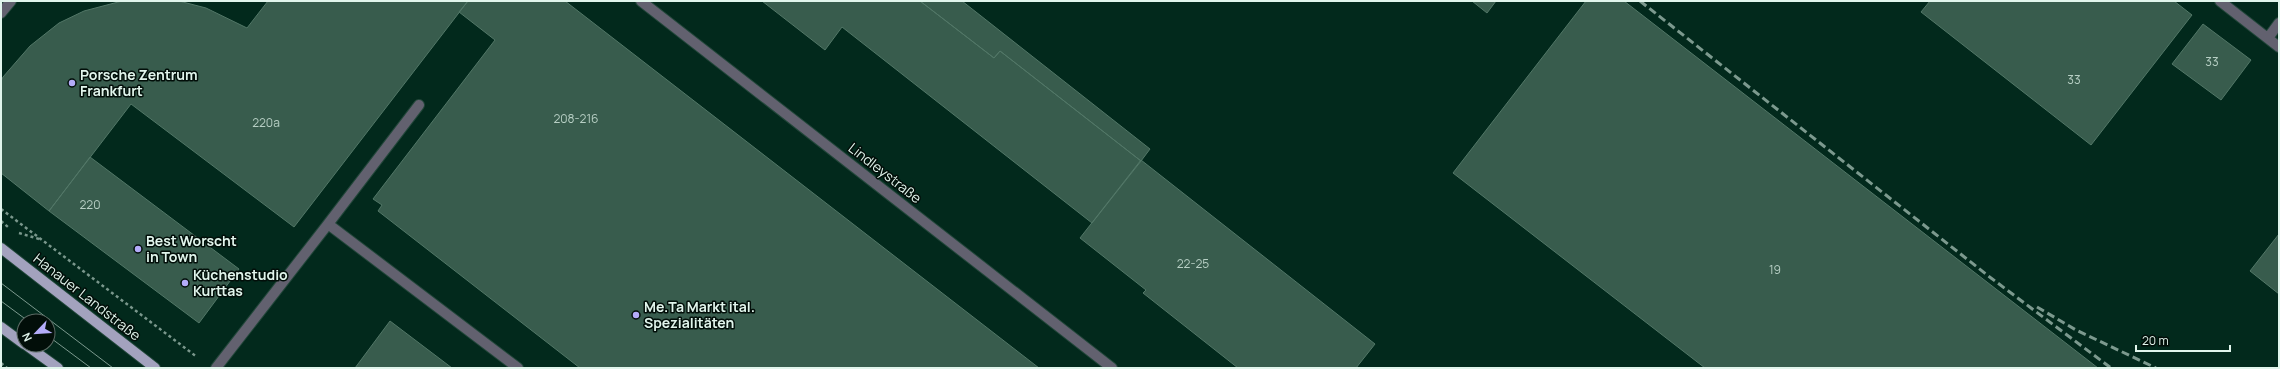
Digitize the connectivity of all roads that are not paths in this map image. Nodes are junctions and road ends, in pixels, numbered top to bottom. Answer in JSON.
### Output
{"nodes":[{"id":1,"x":11,"y":1,"type":"edge"},
{"id":2,"x":642,"y":1,"type":"edge"},
{"id":3,"x":2220,"y":1,"type":"edge"},
{"id":4,"x":1,"y":13,"type":"edge"},
{"id":5,"x":2279,"y":23,"type":"edge"},
{"id":6,"x":2268,"y":38,"type":"junction"},
{"id":7,"x":2279,"y":47,"type":"edge"},
{"id":8,"x":419,"y":105,"type":"dead end"},
{"id":9,"x":328,"y":224,"type":"junction"},
{"id":10,"x":1,"y":248,"type":"edge"},
{"id":11,"x":1,"y":327,"type":"edge"},
{"id":12,"x":16,"y":338,"type":"edge"},
{"id":13,"x":37,"y":353,"type":"edge"},
{"id":14,"x":58,"y":368,"type":"edge"},
{"id":15,"x":155,"y":368,"type":"edge"},
{"id":16,"x":216,"y":368,"type":"edge"},
{"id":17,"x":518,"y":368,"type":"edge"},
{"id":18,"x":1112,"y":368,"type":"edge"}],
"edges":[{"from":1,"to":4,"type":"street"},
{"from":2,"to":18,"type":"street","name":"Lindleystraße"},
{"from":3,"to":6,"type":"street"},
{"from":5,"to":6,"type":"street"},
{"from":6,"to":7,"type":"street"},
{"from":8,"to":9,"type":"street"},
{"from":9,"to":16,"type":"street"},
{"from":9,"to":17,"type":"street"},
{"from":10,"to":15,"type":"main road","name":"Hanauer Landstraße"},
{"from":11,"to":12,"type":"main road"},
{"from":13,"to":14,"type":"main road"}]}
